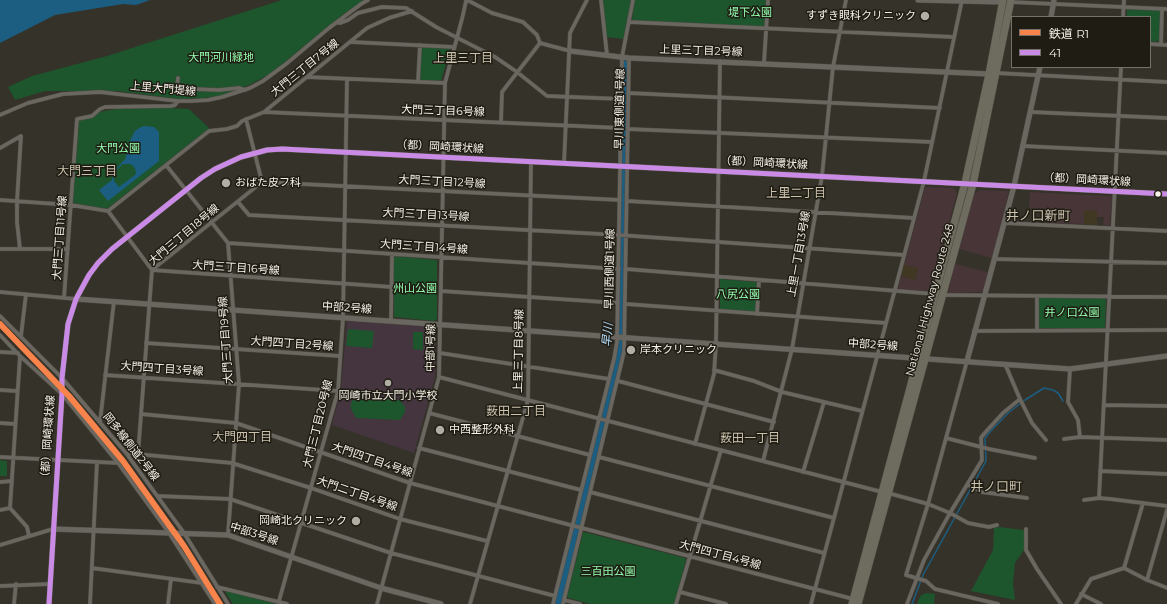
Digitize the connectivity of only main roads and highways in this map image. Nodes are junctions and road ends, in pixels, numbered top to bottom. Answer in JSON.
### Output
{"nodes":[{"id":1,"x":1007,"y":1,"type":"edge"},
{"id":2,"x":855,"y":602,"type":"edge"}],
"edges":[{"from":1,"to":2,"type":"highway","name":"National Highway Route 248"}]}
